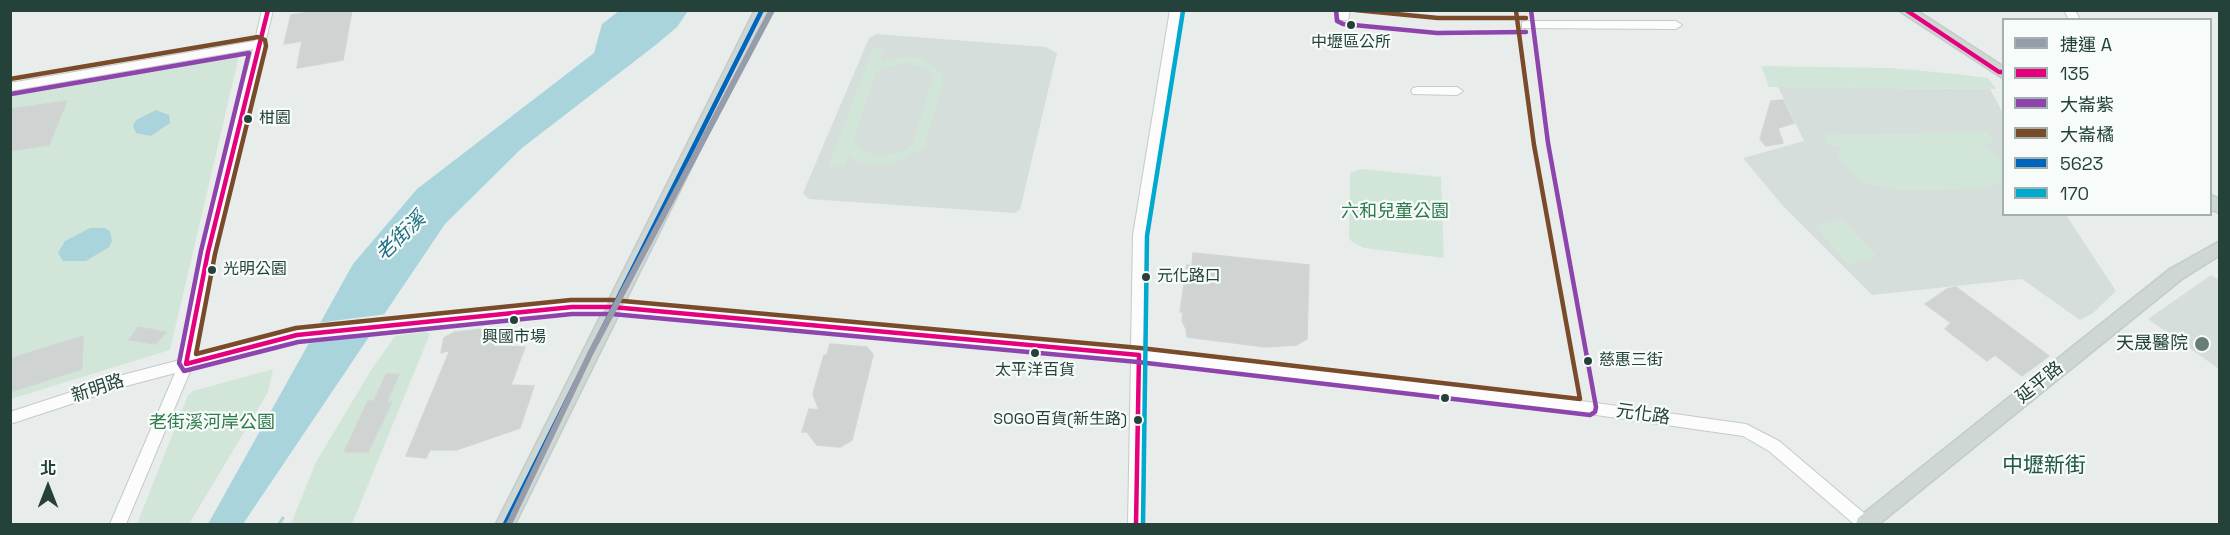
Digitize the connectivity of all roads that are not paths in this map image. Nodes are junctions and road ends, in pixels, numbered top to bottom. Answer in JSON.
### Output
{"nodes":[{"id":1,"x":268,"y":10,"type":"edge"},
{"id":2,"x":1176,"y":10,"type":"edge"},
{"id":3,"x":1905,"y":10,"type":"edge"},
{"id":4,"x":1921,"y":10,"type":"edge"},
{"id":5,"x":759,"y":16,"type":"edge"},
{"id":6,"x":1526,"y":25,"type":"dead end"},
{"id":7,"x":1676,"y":25,"type":"dead end"},
{"id":8,"x":259,"y":44,"type":"junction"},
{"id":9,"x":2002,"y":70,"type":"edge"},
{"id":10,"x":10,"y":87,"type":"edge"},
{"id":11,"x":1457,"y":91,"type":"dead end"},
{"id":12,"x":1417,"y":92,"type":"dead end"},
{"id":13,"x":2220,"y":247,"type":"edge"},
{"id":14,"x":612,"y":307,"type":"junction"},
{"id":15,"x":1139,"y":355,"type":"junction"},
{"id":16,"x":186,"y":364,"type":"junction"},
{"id":17,"x":10,"y":418,"type":"edge"},
{"id":18,"x":118,"y":525,"type":"edge"},
{"id":19,"x":505,"y":525,"type":"edge"},
{"id":20,"x":1136,"y":525,"type":"edge"},
{"id":21,"x":1865,"y":525,"type":"edge"}],
"edges":[{"from":1,"to":8,"type":"street"},
{"from":2,"to":15,"type":"street"},
{"from":3,"to":9,"type":"main road"},
{"from":4,"to":9,"type":"main road"},
{"from":5,"to":14,"type":"main road"},
{"from":6,"to":7,"type":"street"},
{"from":8,"to":10,"type":"street"},
{"from":8,"to":16,"type":"street"},
{"from":11,"to":12,"type":"street"},
{"from":13,"to":21,"type":"main road","name":"延平路"},
{"from":14,"to":15,"type":"street","name":"元化路"},
{"from":14,"to":16,"type":"street","name":"新明路"},
{"from":14,"to":19,"type":"main road"},
{"from":15,"to":20,"type":"street"},
{"from":15,"to":21,"type":"street","name":"元化路"},
{"from":16,"to":17,"type":"street","name":"新明路"},
{"from":16,"to":18,"type":"street"}]}
